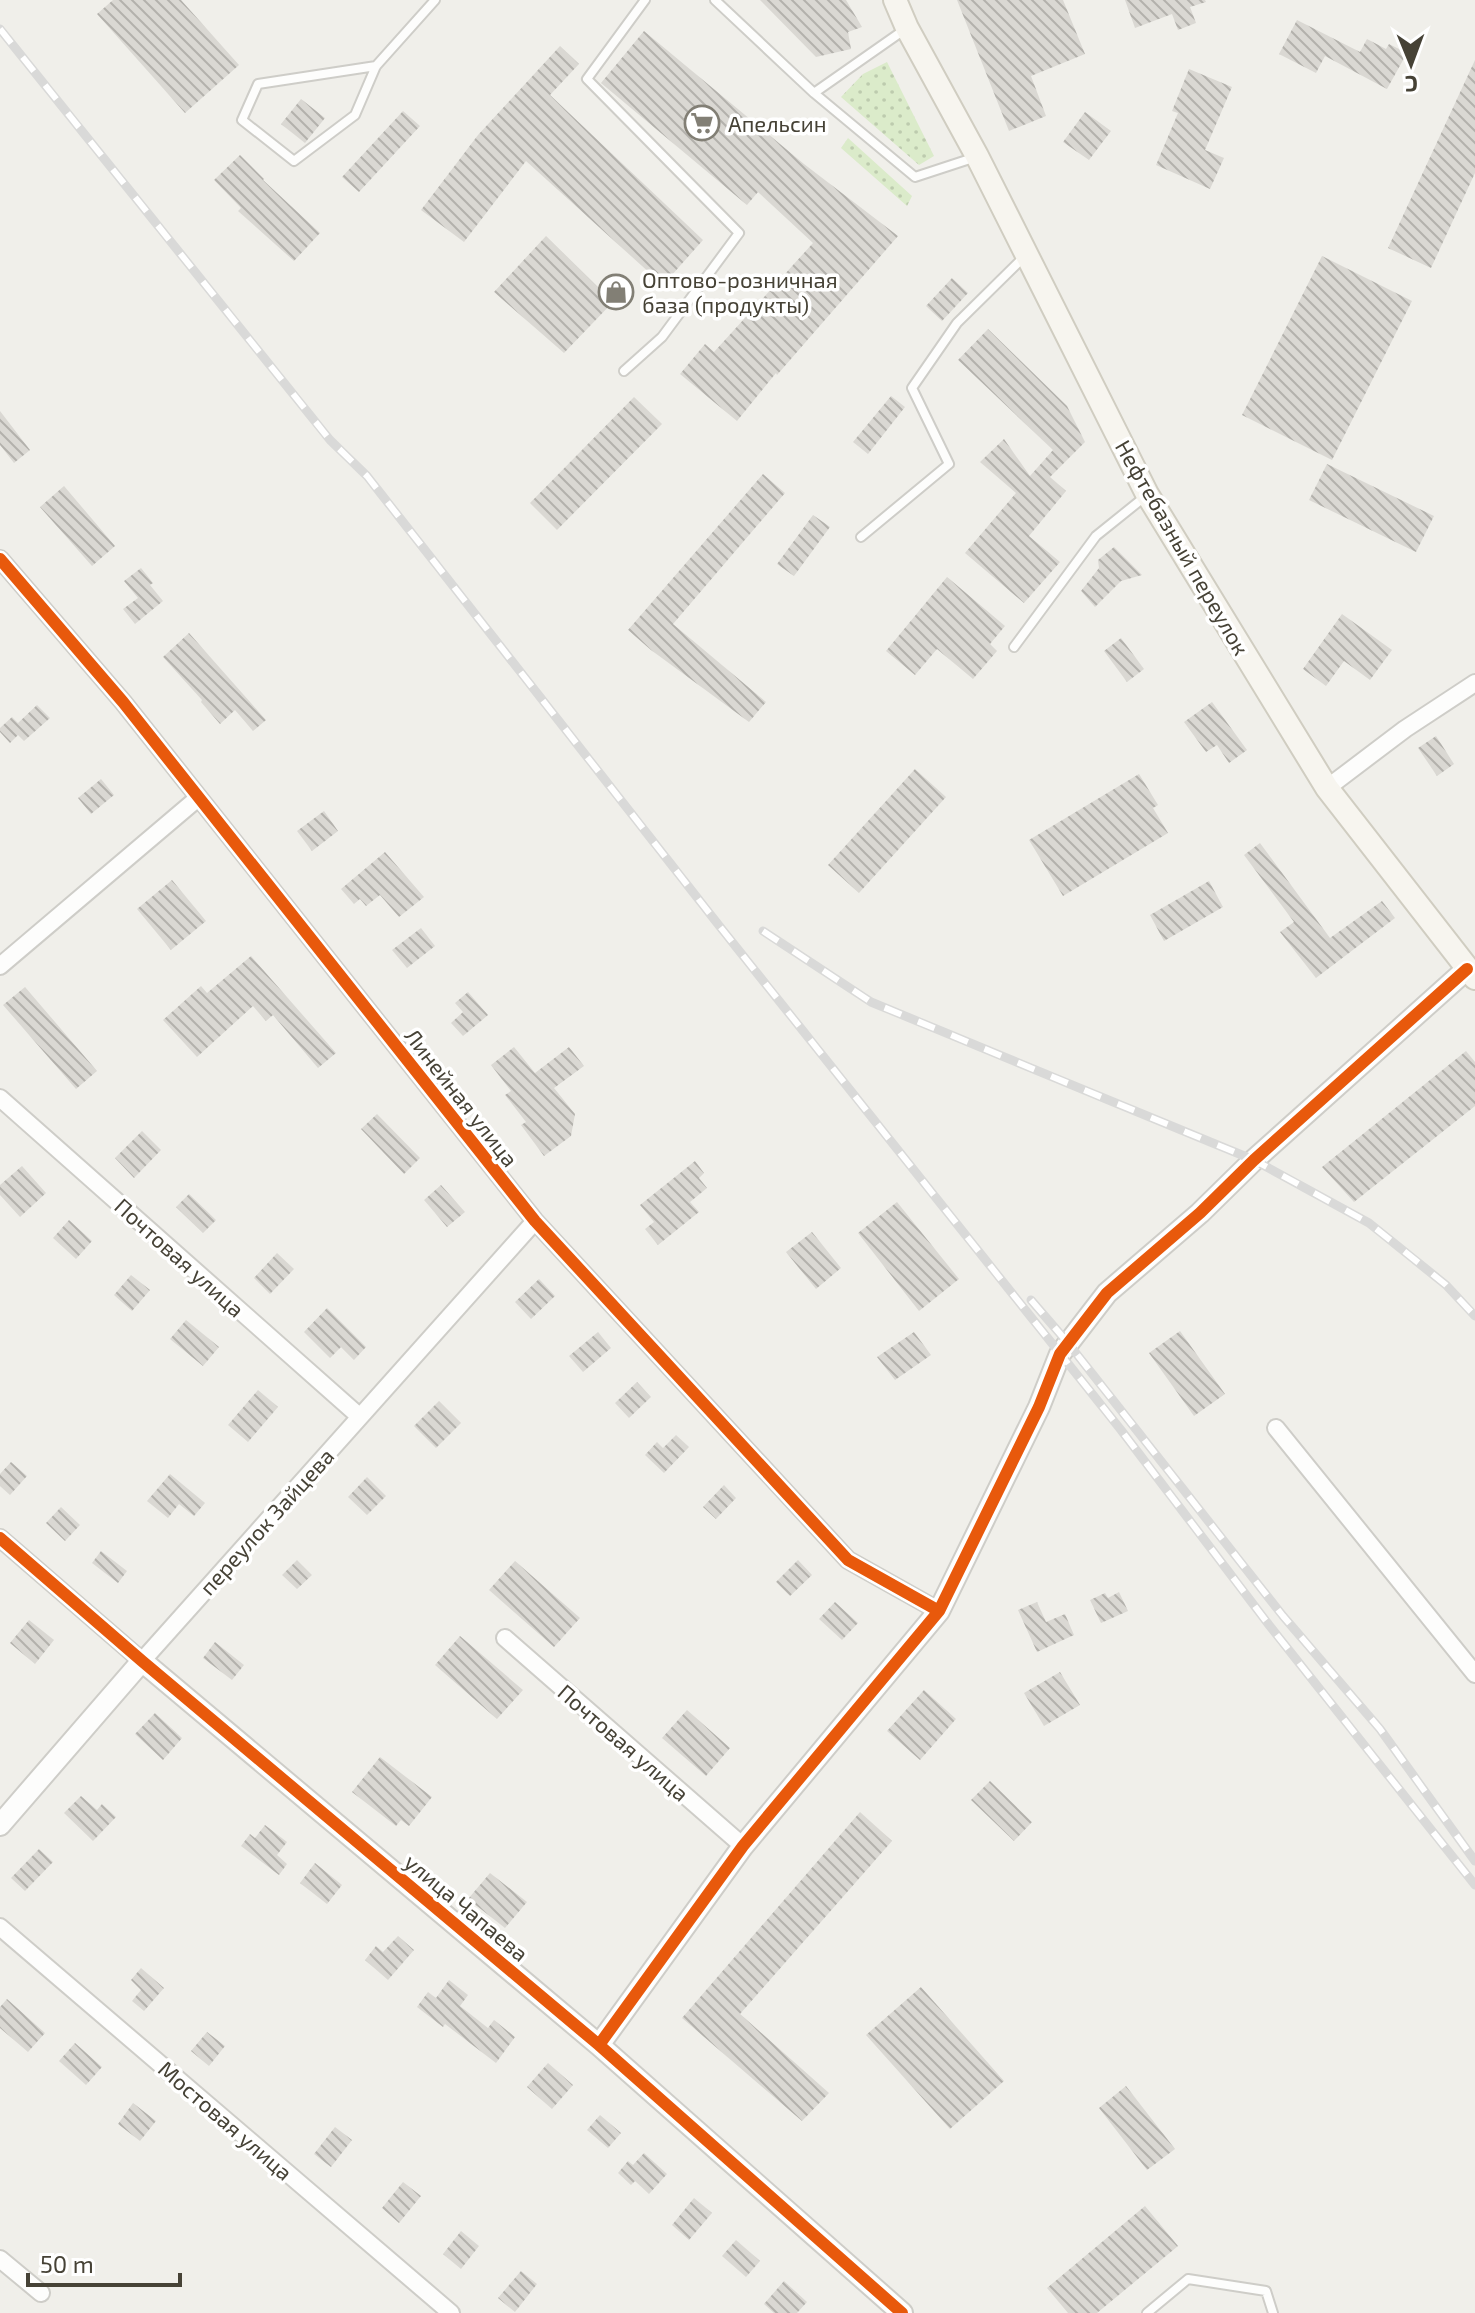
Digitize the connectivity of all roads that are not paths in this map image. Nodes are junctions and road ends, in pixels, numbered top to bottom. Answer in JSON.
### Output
{"nodes":[{"id":1,"x":435,"y":0,"type":"edge"},
{"id":2,"x":645,"y":0,"type":"edge"},
{"id":3,"x":715,"y":0,"type":"edge"},
{"id":4,"x":895,"y":0,"type":"edge"},
{"id":5,"x":907,"y":28,"type":"junction"},
{"id":6,"x":376,"y":66,"type":"junction"},
{"id":7,"x":814,"y":93,"type":"junction"},
{"id":8,"x":977,"y":156,"type":"junction"},
{"id":9,"x":1027,"y":255,"type":"junction"},
{"id":10,"x":624,"y":371,"type":"dead end"},
{"id":11,"x":1147,"y":494,"type":"junction"},
{"id":12,"x":861,"y":537,"type":"dead end"},
{"id":13,"x":0,"y":559,"type":"edge"},
{"id":14,"x":1014,"y":647,"type":"dead end"},
{"id":15,"x":1475,"y":683,"type":"edge"},
{"id":16,"x":1327,"y":788,"type":"junction"},
{"id":17,"x":198,"y":798,"type":"junction"},
{"id":18,"x":0,"y":966,"type":"edge"},
{"id":19,"x":1471,"y":973,"type":"edge"},
{"id":20,"x":0,"y":1098,"type":"edge"},
{"id":21,"x":535,"y":1221,"type":"junction"},
{"id":22,"x":359,"y":1416,"type":"junction"},
{"id":23,"x":1276,"y":1428,"type":"dead end"},
{"id":24,"x":0,"y":1538,"type":"edge"},
{"id":25,"x":939,"y":1611,"type":"junction"},
{"id":26,"x":505,"y":1638,"type":"dead end"},
{"id":27,"x":142,"y":1661,"type":"junction"},
{"id":28,"x":1475,"y":1674,"type":"edge"},
{"id":29,"x":0,"y":1825,"type":"edge"},
{"id":30,"x":743,"y":1846,"type":"junction"},
{"id":31,"x":0,"y":1927,"type":"edge"},
{"id":32,"x":599,"y":2045,"type":"junction"},
{"id":33,"x":0,"y":2259,"type":"edge"},
{"id":34,"x":41,"y":2293,"type":"dead end"},
{"id":35,"x":451,"y":2313,"type":"edge"},
{"id":36,"x":902,"y":2313,"type":"edge"},
{"id":37,"x":1147,"y":2313,"type":"edge"},
{"id":38,"x":1273,"y":2313,"type":"edge"}],
"edges":[{"from":1,"to":6,"type":"lane"},
{"from":2,"to":10,"type":"lane"},
{"from":3,"to":7,"type":"lane"},
{"from":4,"to":5,"type":"main road","name":"Нефтебазный переулок"},
{"from":5,"to":7,"type":"lane"},
{"from":5,"to":8,"type":"main road","name":"Нефтебазный переулок"},
{"from":6,"to":6,"type":"lane"},
{"from":7,"to":8,"type":"lane"},
{"from":8,"to":9,"type":"main road","name":"Нефтебазный переулок"},
{"from":9,"to":11,"type":"main road","name":"Нефтебазный переулок"},
{"from":9,"to":12,"type":"lane"},
{"from":11,"to":14,"type":"lane"},
{"from":11,"to":16,"type":"main road","name":"Нефтебазный переулок"},
{"from":13,"to":17,"type":"street","name":"Линейная улица"},
{"from":15,"to":16,"type":"street"},
{"from":16,"to":19,"type":"main road","name":"Нефтебазный переулок"},
{"from":17,"to":18,"type":"street"},
{"from":17,"to":21,"type":"street","name":"Линейная улица"},
{"from":19,"to":25,"type":"street"},
{"from":20,"to":22,"type":"street","name":"Почтовая улица"},
{"from":21,"to":22,"type":"street","name":"переулок Зайцева"},
{"from":21,"to":25,"type":"street","name":"Линейная улица"},
{"from":22,"to":27,"type":"street","name":"переулок Зайцева"},
{"from":23,"to":28,"type":"street"},
{"from":24,"to":27,"type":"street","name":"улица Чапаева"},
{"from":25,"to":30,"type":"street"},
{"from":26,"to":30,"type":"street","name":"Почтовая улица"},
{"from":27,"to":29,"type":"street","name":"переулок Зайцева"},
{"from":27,"to":32,"type":"street","name":"улица Чапаева"},
{"from":30,"to":32,"type":"street"},
{"from":31,"to":35,"type":"street","name":"Мостовая улица"},
{"from":32,"to":36,"type":"street","name":"улица Чапаева"},
{"from":33,"to":34,"type":"street"},
{"from":37,"to":38,"type":"lane"}]}
